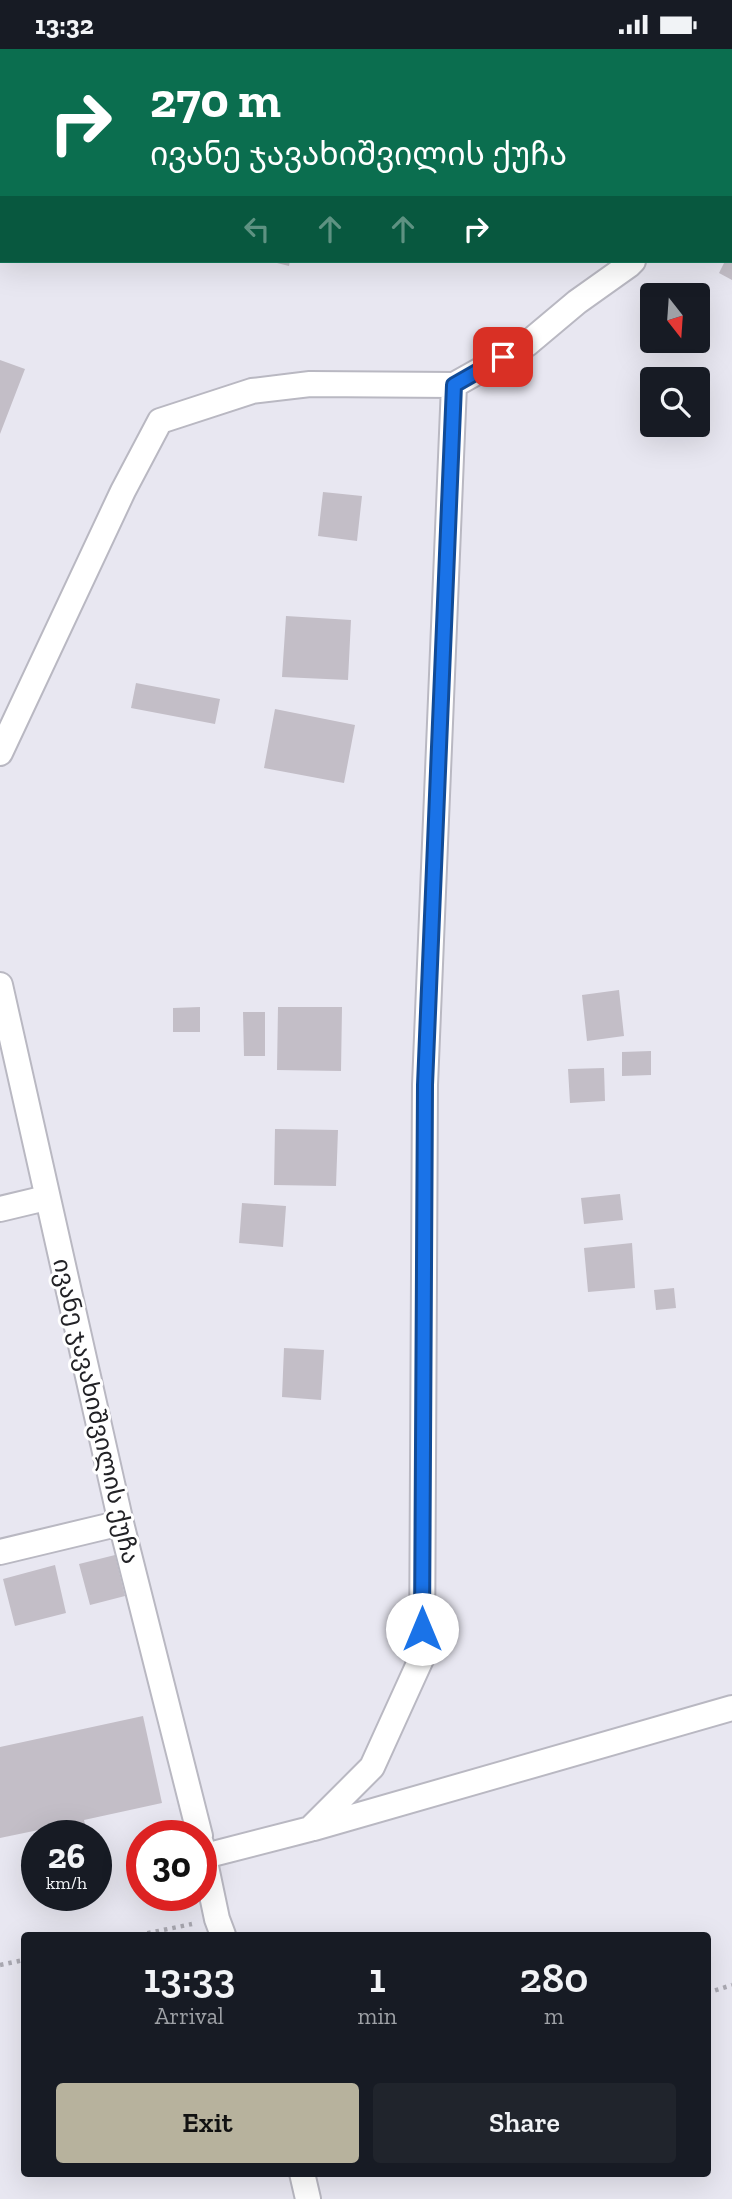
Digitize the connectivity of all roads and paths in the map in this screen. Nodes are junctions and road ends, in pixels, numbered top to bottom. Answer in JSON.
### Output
{"nodes":[{"id":1,"x":631,"y":263,"type":"edge"},
{"id":2,"x":454,"y":385,"type":"junction"},
{"id":3,"x":0,"y":753,"type":"edge"},
{"id":4,"x":0,"y":985,"type":"edge"},
{"id":5,"x":46,"y":1198,"type":"junction"},
{"id":6,"x":0,"y":1209,"type":"edge"},
{"id":7,"x":121,"y":1523,"type":"junction"},
{"id":8,"x":0,"y":1552,"type":"edge"},
{"id":9,"x":732,"y":1708,"type":"edge"},
{"id":10,"x":196,"y":1820,"type":"edge"},
{"id":11,"x":310,"y":1829,"type":"junction"},
{"id":12,"x":217,"y":1843,"type":"edge"},
{"id":13,"x":220,"y":1927,"type":"edge"},
{"id":14,"x":169,"y":1932,"type":"edge"},
{"id":15,"x":21,"y":1960,"type":"edge"},
{"id":16,"x":0,"y":1965,"type":"edge"},
{"id":17,"x":732,"y":1985,"type":"edge"},
{"id":18,"x":711,"y":1992,"type":"edge"},
{"id":19,"x":303,"y":2177,"type":"edge"},
{"id":20,"x":308,"y":2199,"type":"edge"}],
"edges":[{"from":1,"to":2,"type":"street"},
{"from":2,"to":3,"type":"street"},
{"from":2,"to":11,"type":"street"},
{"from":4,"to":5,"type":"street","name":"ივანე ჯავახიშვილის ქუჩა"},
{"from":5,"to":6,"type":"street"},
{"from":5,"to":7,"type":"street","name":"ივანე ჯავახიშვილის ქუჩა"},
{"from":7,"to":8,"type":"street"},
{"from":7,"to":10,"type":"street","name":"ივანე ჯავახიშვილის ქუჩა"},
{"from":9,"to":11,"type":"street"},
{"from":11,"to":12,"type":"street"},
{"from":13,"to":14,"type":"path"},
{"from":15,"to":16,"type":"path"},
{"from":17,"to":18,"type":"path"},
{"from":19,"to":20,"type":"street"}]}
